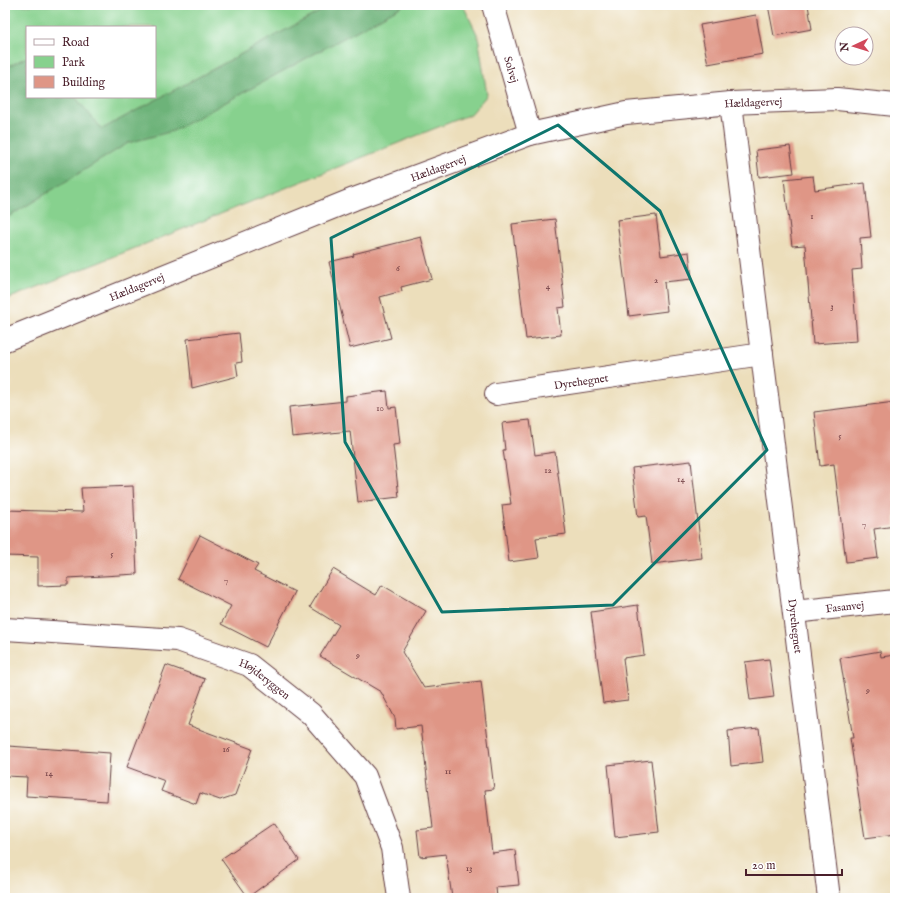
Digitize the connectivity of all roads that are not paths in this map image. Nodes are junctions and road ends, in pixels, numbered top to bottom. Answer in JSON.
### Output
{"nodes":[{"id":1,"x":493,"y":5,"type":"edge"},
{"id":2,"x":731,"y":103,"type":"junction"},
{"id":3,"x":895,"y":105,"type":"edge"},
{"id":4,"x":530,"y":134,"type":"junction"},
{"id":5,"x":5,"y":340,"type":"edge"},
{"id":6,"x":762,"y":354,"type":"junction"},
{"id":7,"x":496,"y":394,"type":"dead end"},
{"id":8,"x":895,"y":602,"type":"edge"},
{"id":9,"x":794,"y":612,"type":"junction"},
{"id":10,"x":5,"y":629,"type":"edge"},
{"id":11,"x":398,"y":898,"type":"edge"},
{"id":12,"x":829,"y":898,"type":"edge"}],
"edges":[{"from":1,"to":4,"type":"street","name":"Solvej"},
{"from":2,"to":3,"type":"street","name":"Hældagervej"},
{"from":2,"to":4,"type":"street","name":"Hældagervej"},
{"from":2,"to":6,"type":"street","name":"Dyrehegnet"},
{"from":4,"to":5,"type":"street","name":"Hældagervej"},
{"from":6,"to":7,"type":"street","name":"Dyrehegnet"},
{"from":6,"to":9,"type":"street","name":"Dyrehegnet"},
{"from":8,"to":9,"type":"street","name":"Fasanvej"},
{"from":9,"to":12,"type":"street","name":"Dyrehegnet"},
{"from":10,"to":11,"type":"street","name":"Højderyggen"}]}
